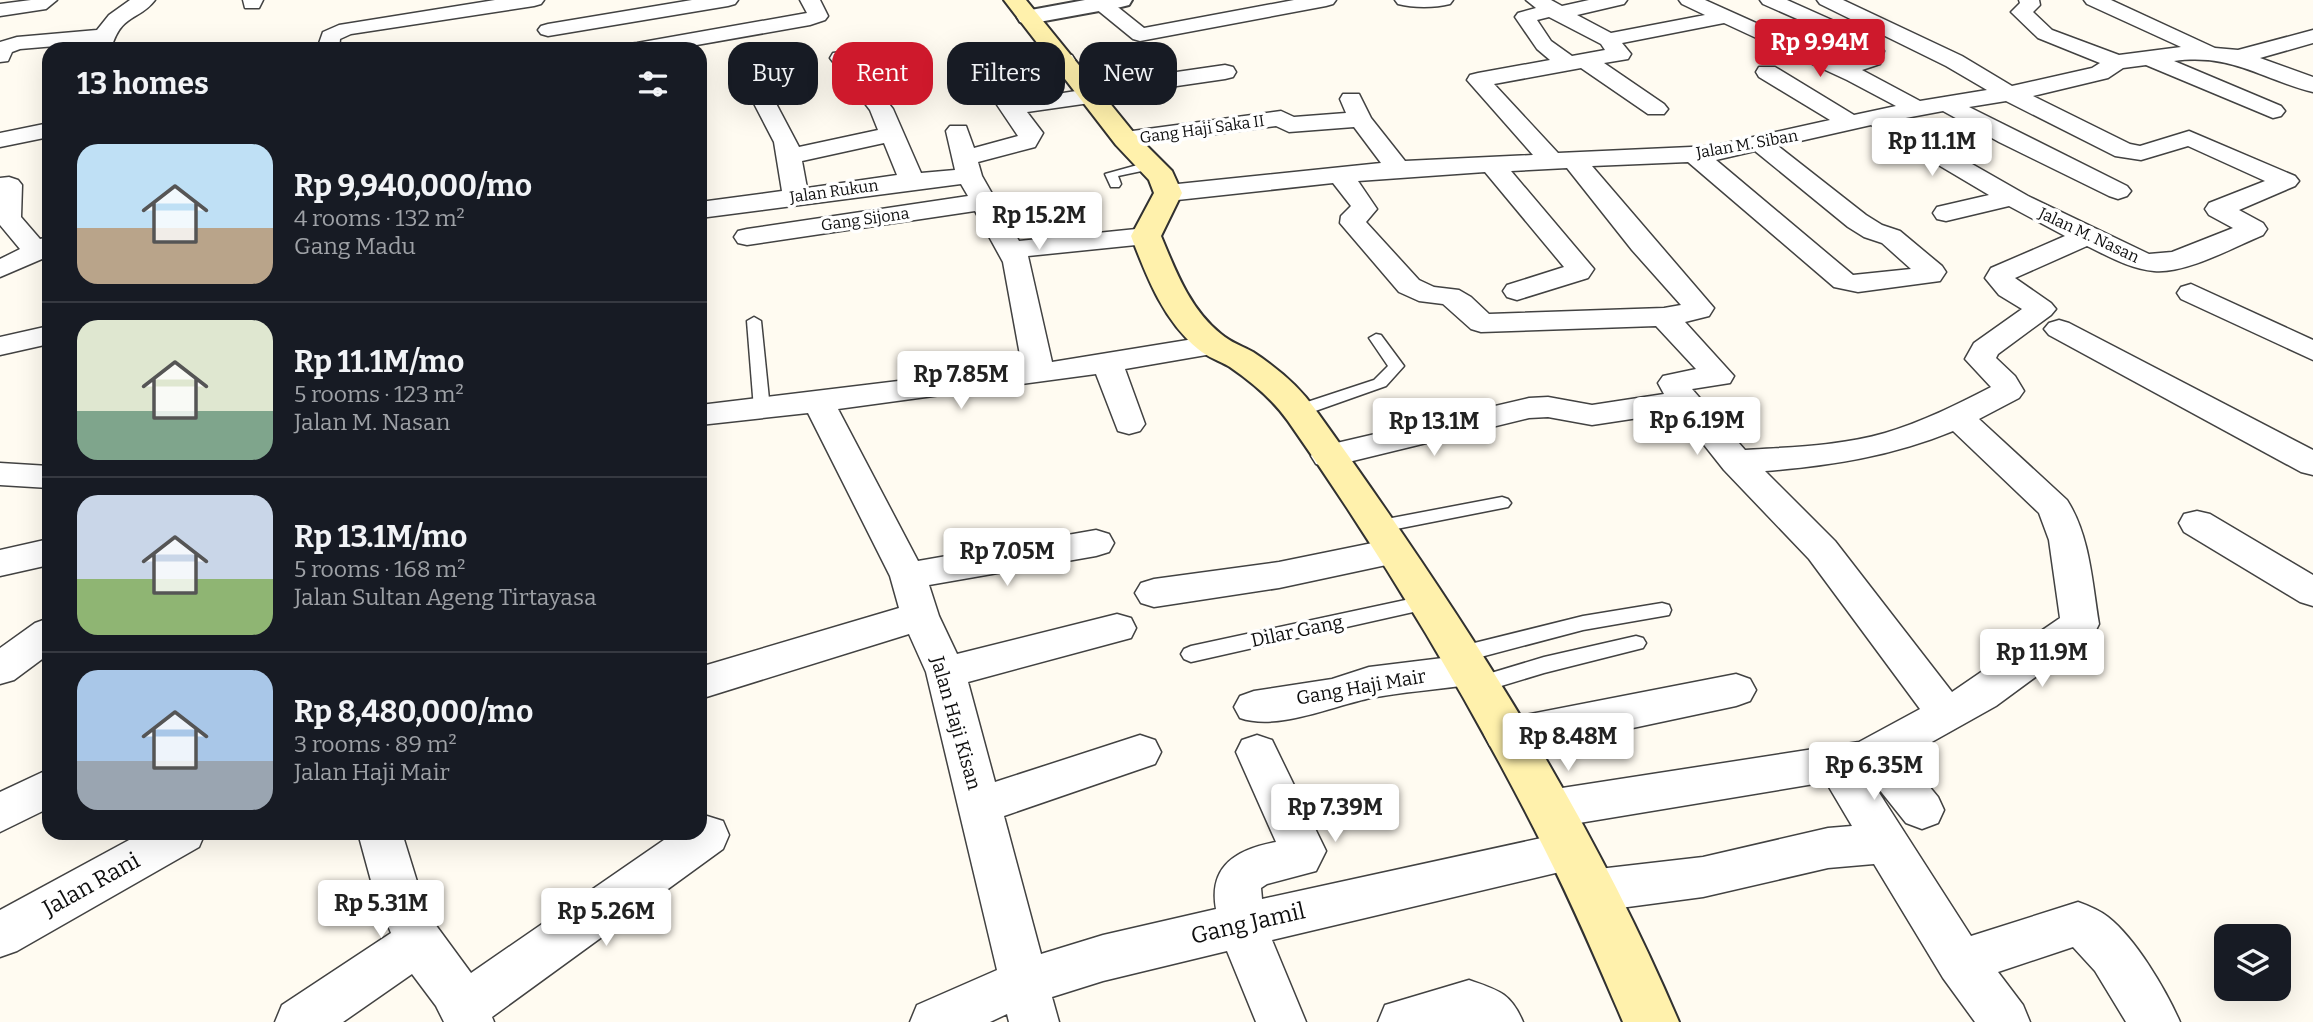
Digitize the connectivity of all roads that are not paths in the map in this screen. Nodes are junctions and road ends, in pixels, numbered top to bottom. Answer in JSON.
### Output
{"nodes":[{"id":1,"x":47,"y":0,"type":"edge"},
{"id":2,"x":145,"y":0,"type":"edge"},
{"id":3,"x":534,"y":0,"type":"edge"},
{"id":4,"x":541,"y":0,"type":"edge"},
{"id":5,"x":728,"y":0,"type":"edge"},
{"id":6,"x":810,"y":0,"type":"edge"},
{"id":7,"x":1326,"y":0,"type":"edge"},
{"id":8,"x":1405,"y":0,"type":"edge"},
{"id":9,"x":1443,"y":0,"type":"edge"},
{"id":10,"x":1617,"y":0,"type":"edge"},
{"id":11,"x":1689,"y":0,"type":"edge"},
{"id":12,"x":1770,"y":0,"type":"edge"},
{"id":13,"x":1828,"y":0,"type":"edge"},
{"id":14,"x":2029,"y":0,"type":"edge"},
{"id":15,"x":2094,"y":0,"type":"edge"},
{"id":16,"x":1112,"y":2,"type":"edge"},
{"id":17,"x":1548,"y":8,"type":"edge"},
{"id":18,"x":1021,"y":9,"type":"edge"},
{"id":19,"x":0,"y":10,"type":"edge"},
{"id":20,"x":1729,"y":16,"type":"junction"},
{"id":21,"x":2108,"y":34,"type":"dead end"},
{"id":22,"x":2313,"y":36,"type":"edge"},
{"id":23,"x":550,"y":39,"type":"edge"},
{"id":24,"x":1608,"y":40,"type":"junction"},
{"id":25,"x":2065,"y":41,"type":"junction"},
{"id":26,"x":102,"y":42,"type":"edge"},
{"id":27,"x":329,"y":42,"type":"edge"},
{"id":28,"x":677,"y":42,"type":"edge"},
{"id":29,"x":1049,"y":42,"type":"edge"},
{"id":30,"x":42,"y":43,"type":"edge"},
{"id":31,"x":2211,"y":52,"type":"junction"},
{"id":32,"x":0,"y":56,"type":"edge"},
{"id":33,"x":2238,"y":57,"type":"junction"},
{"id":34,"x":2149,"y":58,"type":"junction"},
{"id":35,"x":1065,"y":61,"type":"edge"},
{"id":36,"x":2117,"y":62,"type":"junction"},
{"id":37,"x":1577,"y":63,"type":"junction"},
{"id":38,"x":1843,"y":69,"type":"junction"},
{"id":39,"x":1225,"y":72,"type":"dead end"},
{"id":40,"x":1767,"y":72,"type":"dead end"},
{"id":41,"x":1079,"y":80,"type":"edge"},
{"id":42,"x":2313,"y":85,"type":"edge"},
{"id":43,"x":2008,"y":93,"type":"junction"},
{"id":44,"x":1079,"y":96,"type":"edge"},
{"id":45,"x":1177,"y":96,"type":"edge"},
{"id":46,"x":1350,"y":96,"type":"dead end"},
{"id":47,"x":1177,"y":97,"type":"edge"},
{"id":48,"x":1947,"y":103,"type":"junction"},
{"id":49,"x":766,"y":105,"type":"edge"},
{"id":50,"x":878,"y":105,"type":"edge"},
{"id":51,"x":1008,"y":105,"type":"edge"},
{"id":52,"x":1098,"y":105,"type":"edge"},
{"id":53,"x":1010,"y":108,"type":"junction"},
{"id":54,"x":1656,"y":108,"type":"dead end"},
{"id":55,"x":1917,"y":108,"type":"junction"},
{"id":56,"x":2273,"y":111,"type":"dead end"},
{"id":57,"x":1360,"y":119,"type":"junction"},
{"id":58,"x":1863,"y":121,"type":"junction"},
{"id":59,"x":1200,"y":128,"type":"junction"},
{"id":60,"x":42,"y":131,"type":"edge"},
{"id":61,"x":958,"y":131,"type":"dead end"},
{"id":62,"x":892,"y":134,"type":"junction"},
{"id":63,"x":1125,"y":139,"type":"junction"},
{"id":64,"x":0,"y":140,"type":"edge"},
{"id":65,"x":1761,"y":144,"type":"junction"},
{"id":66,"x":1694,"y":154,"type":"junction"},
{"id":67,"x":789,"y":157,"type":"junction"},
{"id":68,"x":1563,"y":160,"type":"junction"},
{"id":69,"x":1492,"y":164,"type":"junction"},
{"id":70,"x":1152,"y":165,"type":"junction"},
{"id":71,"x":966,"y":167,"type":"junction"},
{"id":72,"x":1398,"y":170,"type":"junction"},
{"id":73,"x":1340,"y":175,"type":"junction"},
{"id":74,"x":912,"y":181,"type":"junction"},
{"id":75,"x":1115,"y":184,"type":"dead end"},
{"id":76,"x":0,"y":186,"type":"edge"},
{"id":77,"x":2118,"y":191,"type":"dead end"},
{"id":78,"x":1168,"y":193,"type":"junction"},
{"id":79,"x":796,"y":196,"type":"junction"},
{"id":80,"x":2012,"y":198,"type":"junction"},
{"id":81,"x":982,"y":202,"type":"junction"},
{"id":82,"x":707,"y":209,"type":"edge"},
{"id":83,"x":1946,"y":213,"type":"dead end"},
{"id":84,"x":4,"y":219,"type":"edge"},
{"id":85,"x":1146,"y":236,"type":"junction"},
{"id":86,"x":2087,"y":236,"type":"junction"},
{"id":87,"x":747,"y":237,"type":"dead end"},
{"id":88,"x":42,"y":247,"type":"edge"},
{"id":89,"x":42,"y":248,"type":"edge"},
{"id":90,"x":1010,"y":250,"type":"junction"},
{"id":91,"x":0,"y":269,"type":"edge"},
{"id":92,"x":1517,"y":291,"type":"dead end"},
{"id":93,"x":2191,"y":293,"type":"dead end"},
{"id":94,"x":1664,"y":317,"type":"junction"},
{"id":95,"x":754,"y":321,"type":"dead end"},
{"id":96,"x":2059,"y":329,"type":"dead end"},
{"id":97,"x":42,"y":337,"type":"edge"},
{"id":98,"x":1376,"y":338,"type":"dead end"},
{"id":99,"x":1212,"y":345,"type":"junction"},
{"id":100,"x":0,"y":346,"type":"edge"},
{"id":101,"x":2313,"y":351,"type":"edge"},
{"id":102,"x":1108,"y":364,"type":"junction"},
{"id":103,"x":1039,"y":374,"type":"junction"},
{"id":104,"x":1684,"y":401,"type":"junction"},
{"id":105,"x":818,"y":402,"type":"junction"},
{"id":106,"x":762,"y":409,"type":"junction"},
{"id":107,"x":1298,"y":411,"type":"junction"},
{"id":108,"x":707,"y":414,"type":"edge"},
{"id":109,"x":1958,"y":417,"type":"junction"},
{"id":110,"x":1129,"y":424,"type":"dead end"},
{"id":111,"x":1328,"y":456,"type":"junction"},
{"id":112,"x":1736,"y":462,"type":"junction"},
{"id":113,"x":2313,"y":464,"type":"edge"},
{"id":114,"x":0,"y":474,"type":"edge"},
{"id":115,"x":42,"y":477,"type":"edge"},
{"id":116,"x":1502,"y":503,"type":"dead end"},
{"id":117,"x":2197,"y":523,"type":"dead end"},
{"id":118,"x":1384,"y":539,"type":"junction"},
{"id":119,"x":1096,"y":543,"type":"dead end"},
{"id":120,"x":42,"y":554,"type":"edge"},
{"id":121,"x":0,"y":563,"type":"edge"},
{"id":122,"x":908,"y":576,"type":"junction"},
{"id":123,"x":2313,"y":592,"type":"edge"},
{"id":124,"x":1154,"y":593,"type":"dead end"},
{"id":125,"x":1414,"y":605,"type":"junction"},
{"id":126,"x":1662,"y":610,"type":"dead end"},
{"id":127,"x":920,"y":617,"type":"junction"},
{"id":128,"x":1117,"y":628,"type":"dead end"},
{"id":129,"x":42,"y":639,"type":"edge"},
{"id":130,"x":1636,"y":643,"type":"dead end"},
{"id":131,"x":1191,"y":654,"type":"dead end"},
{"id":132,"x":0,"y":668,"type":"edge"},
{"id":133,"x":1467,"y":670,"type":"junction"},
{"id":134,"x":946,"y":673,"type":"junction"},
{"id":135,"x":707,"y":681,"type":"edge"},
{"id":136,"x":1736,"y":690,"type":"dead end"},
{"id":137,"x":1254,"y":707,"type":"dead end"},
{"id":138,"x":1946,"y":714,"type":"junction"},
{"id":139,"x":1505,"y":734,"type":"junction"},
{"id":140,"x":1140,"y":751,"type":"dead end"},
{"id":141,"x":1257,"y":752,"type":"dead end"},
{"id":142,"x":1856,"y":758,"type":"junction"},
{"id":143,"x":42,"y":790,"type":"edge"},
{"id":144,"x":979,"y":806,"type":"junction"},
{"id":145,"x":1549,"y":809,"type":"junction"},
{"id":146,"x":1922,"y":810,"type":"dead end"},
{"id":147,"x":0,"y":813,"type":"edge"},
{"id":148,"x":170,"y":840,"type":"edge"},
{"id":149,"x":382,"y":840,"type":"edge"},
{"id":150,"x":699,"y":840,"type":"edge"},
{"id":151,"x":1886,"y":843,"type":"junction"},
{"id":152,"x":1579,"y":871,"type":"junction"},
{"id":153,"x":1242,"y":924,"type":"junction"},
{"id":154,"x":0,"y":935,"type":"edge"},
{"id":155,"x":419,"y":942,"type":"junction"},
{"id":156,"x":1960,"y":962,"type":"junction"},
{"id":157,"x":1029,"y":1002,"type":"edge"},
{"id":158,"x":467,"y":1014,"type":"edge"},
{"id":159,"x":300,"y":1022,"type":"edge"},
{"id":160,"x":934,"y":1022,"type":"edge"},
{"id":161,"x":1281,"y":1022,"type":"edge"},
{"id":162,"x":1403,"y":1022,"type":"edge"},
{"id":163,"x":1498,"y":1022,"type":"edge"},
{"id":164,"x":1651,"y":1022,"type":"edge"},
{"id":165,"x":2005,"y":1022,"type":"edge"},
{"id":166,"x":2155,"y":1022,"type":"edge"}],
"edges":[{"from":1,"to":19,"type":"street"},
{"from":2,"to":26,"type":"street"},
{"from":3,"to":27,"type":"street"},
{"from":4,"to":23,"type":"street"},
{"from":5,"to":23,"type":"street"},
{"from":6,"to":28,"type":"street"},
{"from":7,"to":16,"type":"street"},
{"from":8,"to":9,"type":"street"},
{"from":10,"to":17,"type":"street"},
{"from":11,"to":20,"type":"street"},
{"from":12,"to":38,"type":"street"},
{"from":13,"to":43,"type":"street"},
{"from":14,"to":25,"type":"street"},
{"from":15,"to":31,"type":"street"},
{"from":16,"to":18,"type":"street"},
{"from":17,"to":24,"type":"street"},
{"from":17,"to":37,"type":"street"},
{"from":18,"to":29,"type":"main road"},
{"from":20,"to":24,"type":"street"},
{"from":20,"to":38,"type":"street"},
{"from":21,"to":25,"type":"street"},
{"from":22,"to":33,"type":"street","name":"Jalan M. Siban"},
{"from":24,"to":37,"type":"street"},
{"from":25,"to":36,"type":"street"},
{"from":30,"to":32,"type":"street"},
{"from":31,"to":33,"type":"street","name":"Jalan M. Siban"},
{"from":31,"to":34,"type":"street","name":"Jalan M. Siban"},
{"from":33,"to":42,"type":"street"},
{"from":34,"to":36,"type":"street","name":"Jalan M. Siban"},
{"from":34,"to":56,"type":"street"},
{"from":35,"to":41,"type":"main road"},
{"from":36,"to":43,"type":"street","name":"Jalan M. Siban"},
{"from":37,"to":54,"type":"street"},
{"from":37,"to":68,"type":"street"},
{"from":38,"to":55,"type":"street"},
{"from":39,"to":45,"type":"street"},
{"from":40,"to":58,"type":"street","name":"Jalan M. Nasan"},
{"from":43,"to":48,"type":"street","name":"Jalan M. Siban"},
{"from":43,"to":86,"type":"street","name":"Jalan M. Nasan"},
{"from":44,"to":53,"type":"street"},
{"from":46,"to":57,"type":"street"},
{"from":47,"to":59,"type":"street"},
{"from":48,"to":55,"type":"street","name":"Jalan M. Siban"},
{"from":48,"to":77,"type":"street"},
{"from":49,"to":67,"type":"street"},
{"from":50,"to":62,"type":"street"},
{"from":51,"to":53,"type":"street"},
{"from":52,"to":63,"type":"main road"},
{"from":53,"to":71,"type":"street","name":"Jalan Rukun"},
{"from":55,"to":58,"type":"street","name":"Jalan M. Siban"},
{"from":57,"to":59,"type":"street","name":"Gang Haji Saka II"},
{"from":57,"to":72,"type":"street"},
{"from":58,"to":65,"type":"street","name":"Jalan M. Siban"},
{"from":58,"to":80,"type":"street","name":"Jalan M. Nasan"},
{"from":59,"to":63,"type":"street","name":"Gang Haji Saka II"},
{"from":60,"to":64,"type":"street"},
{"from":61,"to":71,"type":"street"},
{"from":62,"to":67,"type":"street"},
{"from":62,"to":74,"type":"street"},
{"from":63,"to":70,"type":"main road"},
{"from":65,"to":66,"type":"street","name":"Jalan M. Siban"},
{"from":65,"to":66,"type":"street"},
{"from":66,"to":68,"type":"street","name":"Jalan M. Siban"},
{"from":67,"to":79,"type":"street"},
{"from":68,"to":69,"type":"street","name":"Jalan M. Siban"},
{"from":68,"to":94,"type":"street"},
{"from":69,"to":72,"type":"street","name":"Jalan M. Siban"},
{"from":69,"to":92,"type":"street"},
{"from":70,"to":75,"type":"lane"},
{"from":70,"to":78,"type":"main road"},
{"from":71,"to":74,"type":"street","name":"Jalan Rukun"},
{"from":71,"to":81,"type":"street"},
{"from":72,"to":73,"type":"street","name":"Jalan M. Siban"},
{"from":73,"to":78,"type":"street","name":"Jalan M. Siban"},
{"from":73,"to":94,"type":"street"},
{"from":74,"to":79,"type":"street","name":"Jalan Rukun"},
{"from":76,"to":84,"type":"street"},
{"from":78,"to":85,"type":"main road"},
{"from":79,"to":82,"type":"street","name":"Jalan Rukun"},
{"from":80,"to":83,"type":"street"},
{"from":80,"to":86,"type":"street","name":"Jalan M. Nasan"},
{"from":81,"to":87,"type":"street","name":"Gang Sijona"},
{"from":81,"to":90,"type":"street"},
{"from":84,"to":88,"type":"street"},
{"from":85,"to":90,"type":"street"},
{"from":85,"to":99,"type":"main road"},
{"from":86,"to":109,"type":"street"},
{"from":89,"to":91,"type":"street"},
{"from":90,"to":103,"type":"street"},
{"from":93,"to":101,"type":"street"},
{"from":94,"to":104,"type":"street"},
{"from":95,"to":106,"type":"lane"},
{"from":96,"to":113,"type":"street"},
{"from":97,"to":100,"type":"street"},
{"from":98,"to":107,"type":"lane"},
{"from":99,"to":102,"type":"street"},
{"from":99,"to":107,"type":"main road"},
{"from":102,"to":103,"type":"street"},
{"from":102,"to":110,"type":"street"},
{"from":103,"to":105,"type":"street"},
{"from":104,"to":111,"type":"street"},
{"from":104,"to":112,"type":"street"},
{"from":105,"to":106,"type":"street"},
{"from":105,"to":122,"type":"street","name":"Jalan Haji Kisan"},
{"from":106,"to":108,"type":"street"},
{"from":107,"to":111,"type":"main road"},
{"from":109,"to":112,"type":"street"},
{"from":109,"to":138,"type":"street"},
{"from":111,"to":118,"type":"main road"},
{"from":112,"to":138,"type":"street"},
{"from":114,"to":115,"type":"street"},
{"from":116,"to":118,"type":"lane"},
{"from":117,"to":123,"type":"street"},
{"from":118,"to":124,"type":"street"},
{"from":118,"to":125,"type":"main road"},
{"from":119,"to":122,"type":"street"},
{"from":120,"to":121,"type":"street"},
{"from":122,"to":127,"type":"street","name":"Jalan Haji Kisan"},
{"from":125,"to":131,"type":"lane","name":"Dilar Gang"},
{"from":125,"to":133,"type":"main road"},
{"from":126,"to":133,"type":"lane"},
{"from":127,"to":134,"type":"street","name":"Jalan Haji Kisan"},
{"from":127,"to":135,"type":"street"},
{"from":128,"to":134,"type":"street"},
{"from":129,"to":132,"type":"street"},
{"from":130,"to":133,"type":"lane"},
{"from":133,"to":137,"type":"street","name":"Gang Haji Mair"},
{"from":133,"to":139,"type":"main road"},
{"from":134,"to":144,"type":"street","name":"Jalan Haji Kisan"},
{"from":136,"to":139,"type":"street"},
{"from":138,"to":142,"type":"street"},
{"from":139,"to":145,"type":"main road"},
{"from":140,"to":144,"type":"street"},
{"from":141,"to":153,"type":"street"},
{"from":142,"to":145,"type":"street"},
{"from":142,"to":146,"type":"street"},
{"from":142,"to":151,"type":"street"},
{"from":143,"to":147,"type":"street"},
{"from":144,"to":157,"type":"street","name":"Jalan Haji Kisan"},
{"from":145,"to":152,"type":"main road"},
{"from":148,"to":154,"type":"street","name":"Jalan Rani"},
{"from":149,"to":155,"type":"street"},
{"from":150,"to":158,"type":"street"},
{"from":151,"to":152,"type":"street","name":"Gang Jamil"},
{"from":151,"to":156,"type":"street"},
{"from":152,"to":153,"type":"street","name":"Gang Jamil"},
{"from":152,"to":164,"type":"main road"},
{"from":153,"to":157,"type":"street","name":"Gang Jamil"},
{"from":153,"to":161,"type":"street"},
{"from":155,"to":158,"type":"street"},
{"from":155,"to":159,"type":"street"},
{"from":156,"to":165,"type":"street"},
{"from":156,"to":166,"type":"street"},
{"from":157,"to":160,"type":"street","name":"Gang Jamil"},
{"from":162,"to":163,"type":"street"}]}
